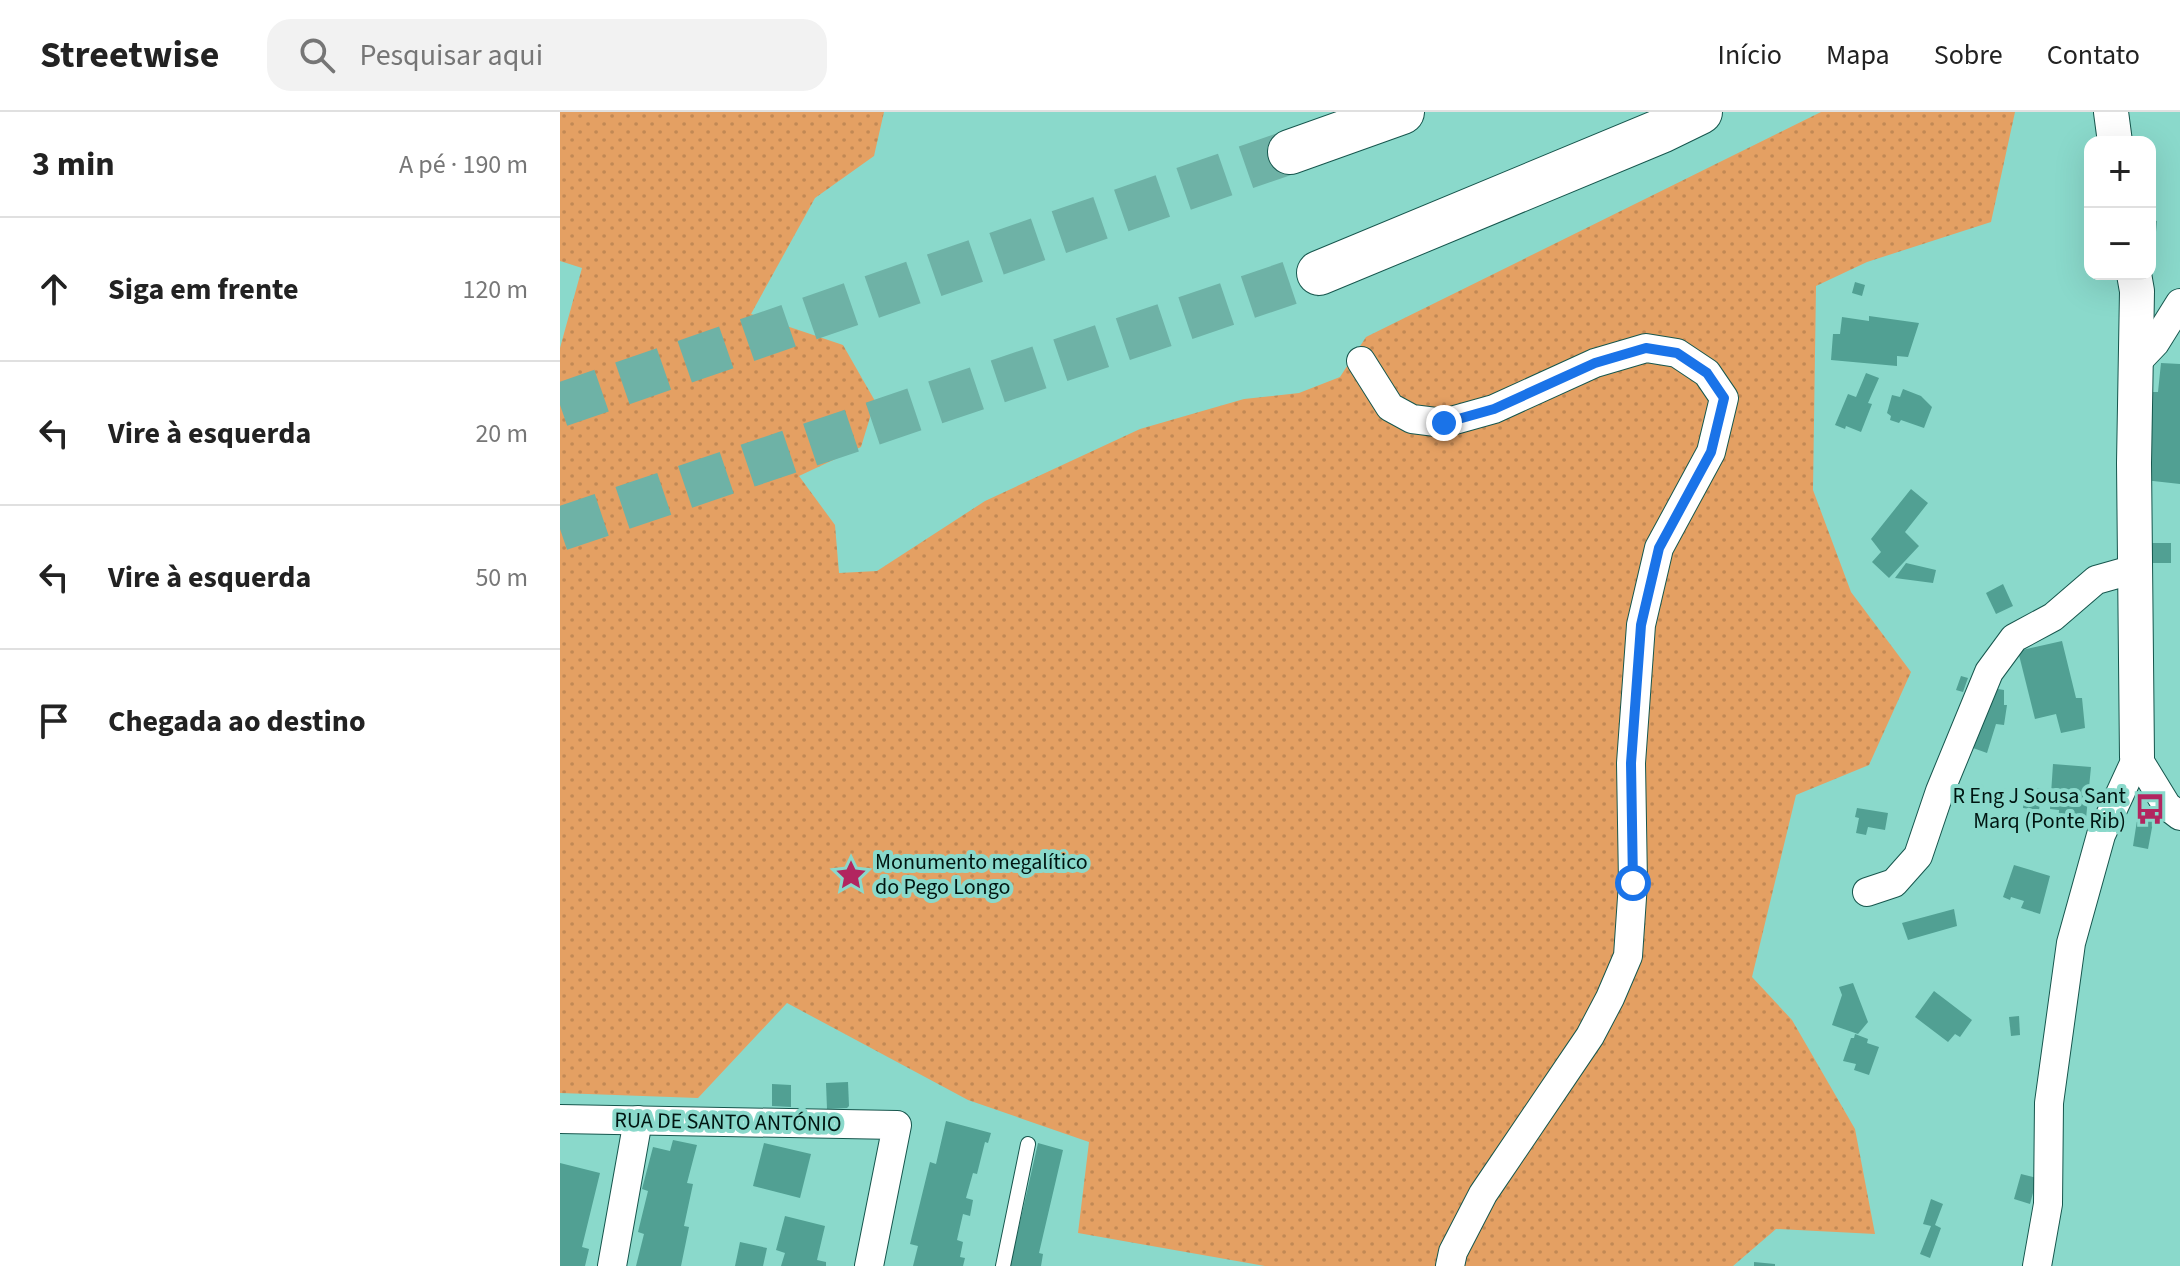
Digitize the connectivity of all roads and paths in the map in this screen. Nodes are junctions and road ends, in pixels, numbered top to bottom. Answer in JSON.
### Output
{"nodes":[{"id":1,"x":1402,"y":112,"type":"edge"},
{"id":2,"x":1700,"y":112,"type":"edge"},
{"id":3,"x":2111,"y":112,"type":"edge"},
{"id":4,"x":2114,"y":136,"type":"edge"},
{"id":5,"x":1290,"y":152,"type":"tunnel mouth"},
{"id":6,"x":1319,"y":273,"type":"tunnel mouth"},
{"id":7,"x":2135,"y":280,"type":"edge"},
{"id":8,"x":2180,"y":303,"type":"edge"},
{"id":9,"x":1361,"y":361,"type":"dead end"},
{"id":10,"x":2135,"y":364,"type":"junction"},
{"id":11,"x":2135,"y":569,"type":"junction"},
{"id":12,"x":2137,"y":757,"type":"junction"},
{"id":13,"x":2180,"y":816,"type":"edge"},
{"id":14,"x":1867,"y":892,"type":"dead end"},
{"id":15,"x":560,"y":1119,"type":"edge"},
{"id":16,"x":638,"y":1120,"type":"junction"},
{"id":17,"x":1028,"y":1144,"type":"dead end"},
{"id":18,"x":612,"y":1266,"type":"edge"},
{"id":19,"x":869,"y":1266,"type":"edge"},
{"id":20,"x":1003,"y":1266,"type":"edge"},
{"id":21,"x":1450,"y":1266,"type":"edge"},
{"id":22,"x":2037,"y":1266,"type":"edge"}],
"edges":[{"from":1,"to":5,"type":"highway"},
{"from":2,"to":6,"type":"highway"},
{"from":3,"to":4,"type":"street"},
{"from":7,"to":10,"type":"street"},
{"from":8,"to":10,"type":"street"},
{"from":9,"to":21,"type":"street"},
{"from":10,"to":11,"type":"street"},
{"from":11,"to":12,"type":"street"},
{"from":11,"to":14,"type":"street"},
{"from":12,"to":13,"type":"street"},
{"from":12,"to":22,"type":"street"},
{"from":15,"to":16,"type":"street","name":"RUA DE SANTO ANTÓNIO"},
{"from":16,"to":18,"type":"street"},
{"from":16,"to":19,"type":"street","name":"RUA DE SANTO ANTÓNIO"},
{"from":17,"to":20,"type":"lane"}]}
